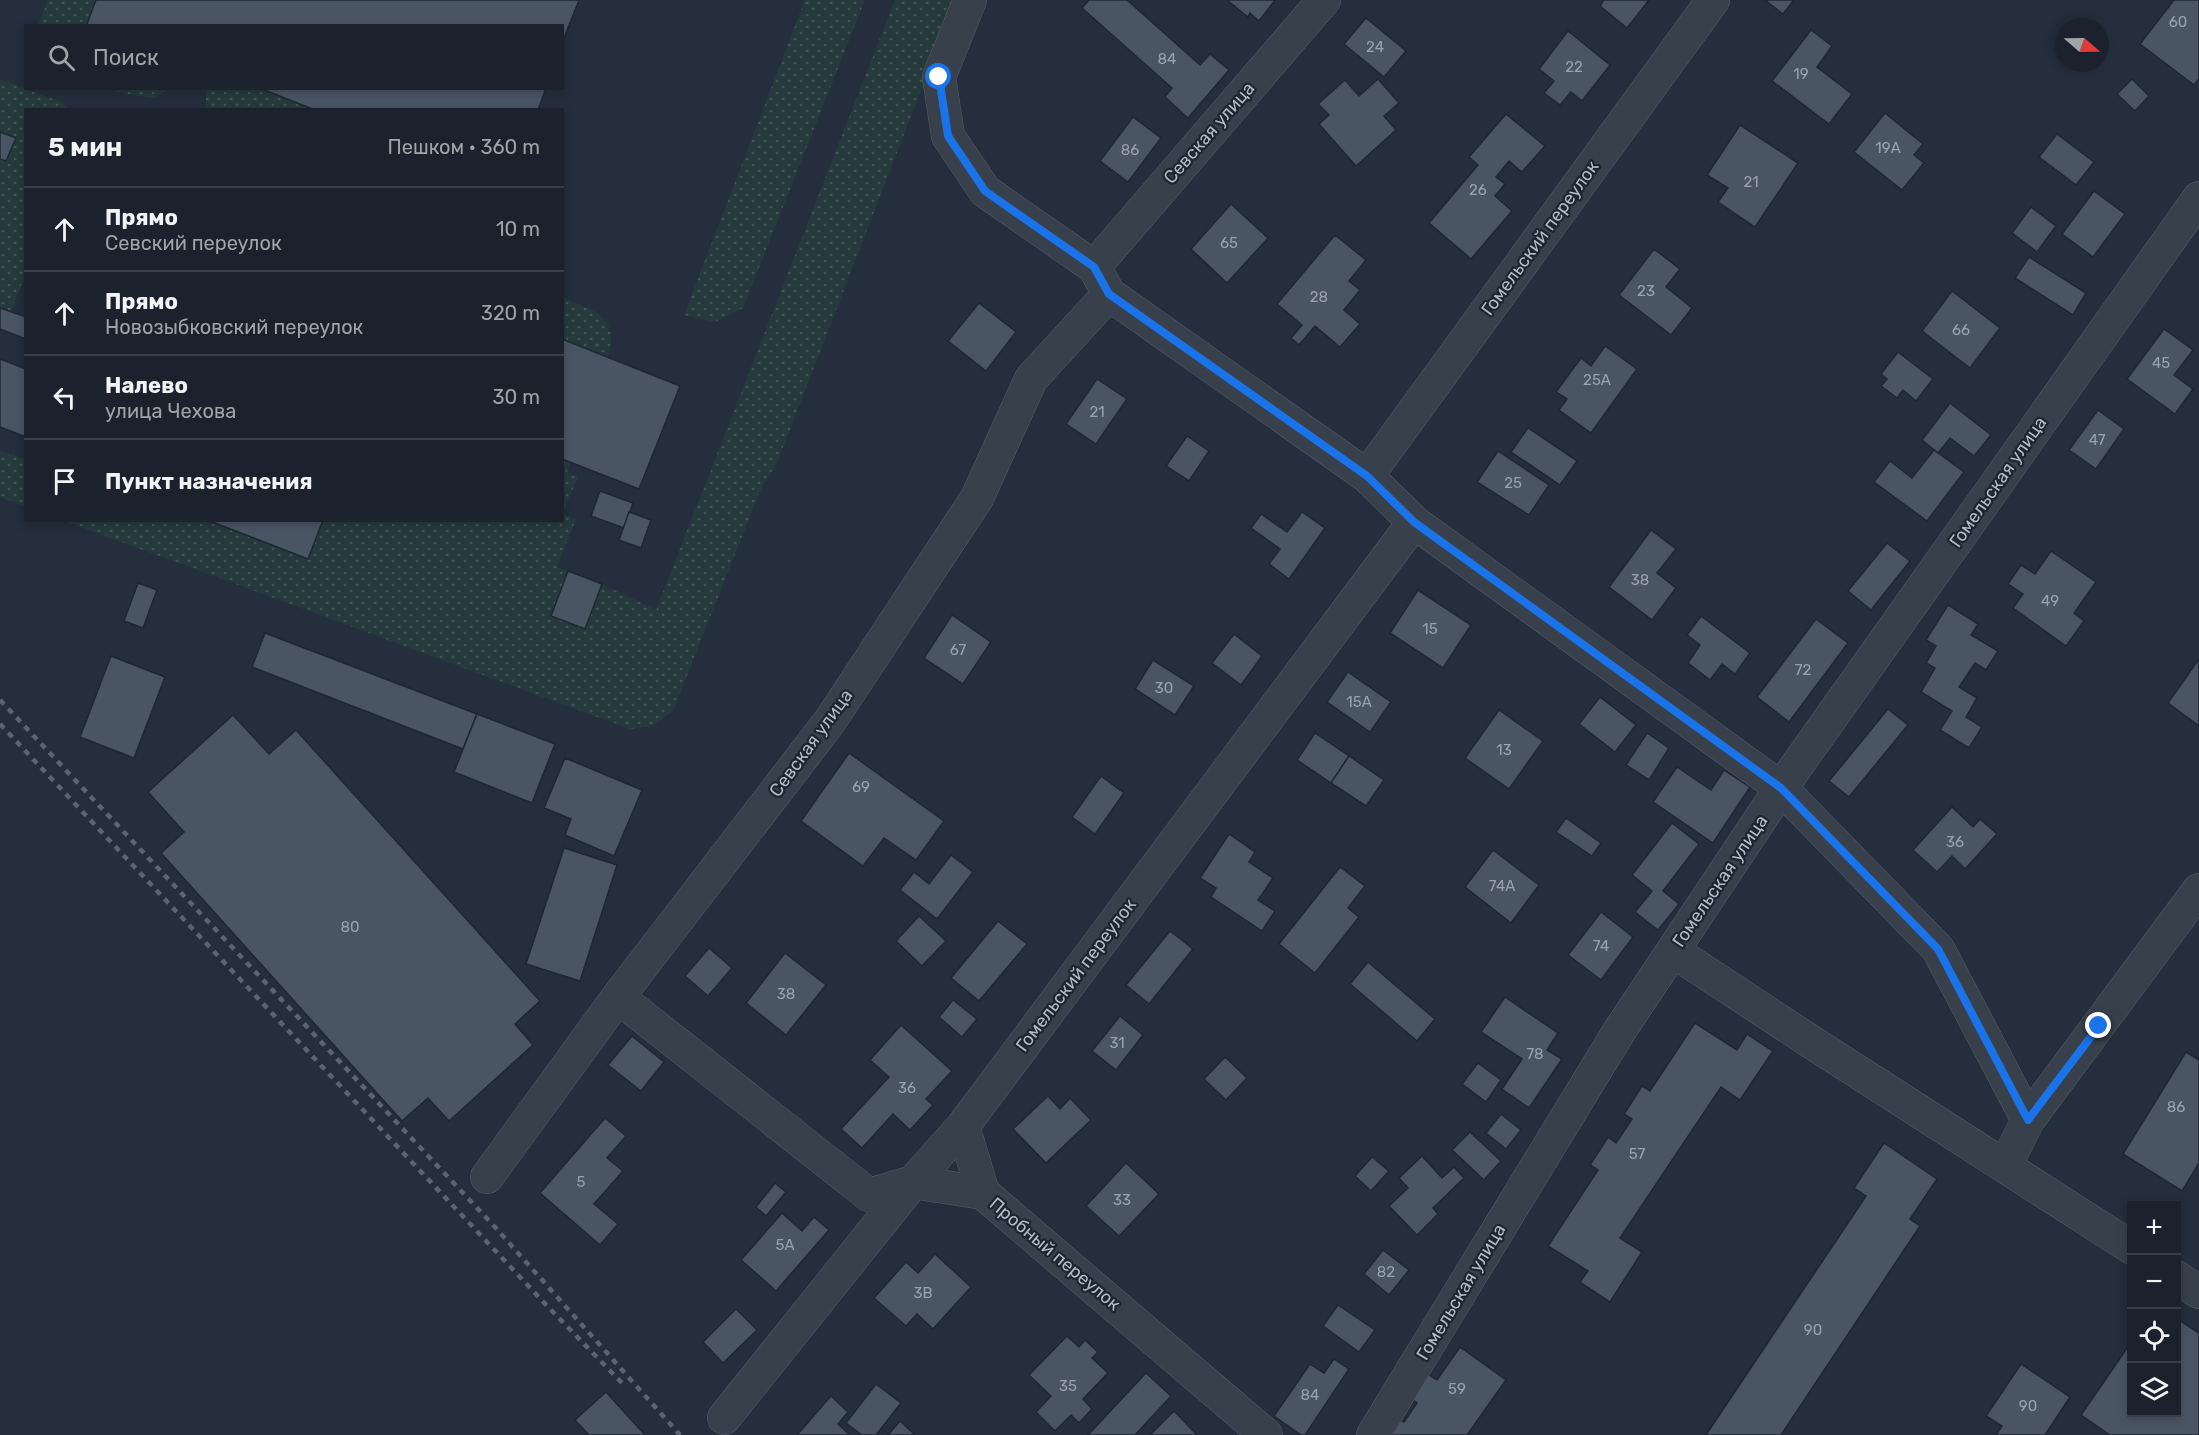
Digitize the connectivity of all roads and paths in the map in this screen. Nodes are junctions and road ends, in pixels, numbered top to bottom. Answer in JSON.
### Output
{"nodes":[{"id":1,"x":970,"y":0,"type":"edge"},
{"id":2,"x":1324,"y":0,"type":"edge"},
{"id":3,"x":1713,"y":0,"type":"edge"},
{"id":4,"x":2199,"y":198,"type":"edge"},
{"id":5,"x":1101,"y":280,"type":"junction"},
{"id":6,"x":1367,"y":476,"type":"junction"},
{"id":7,"x":1414,"y":522,"type":"junction"},
{"id":8,"x":1781,"y":788,"type":"junction"},
{"id":9,"x":2199,"y":890,"type":"edge"},
{"id":10,"x":1673,"y":951,"type":"junction"},
{"id":11,"x":618,"y":998,"type":"junction"},
{"id":12,"x":2028,"y":1120,"type":"junction"},
{"id":13,"x":963,"y":1126,"type":"junction"},
{"id":14,"x":2005,"y":1166,"type":"junction"},
{"id":15,"x":487,"y":1177,"type":"dead end"},
{"id":16,"x":914,"y":1182,"type":"junction"},
{"id":17,"x":983,"y":1193,"type":"junction"},
{"id":18,"x":2127,"y":1245,"type":"edge"},
{"id":19,"x":2181,"y":1280,"type":"edge"},
{"id":20,"x":2199,"y":1292,"type":"edge"},
{"id":21,"x":724,"y":1418,"type":"dead end"},
{"id":22,"x":1266,"y":1435,"type":"edge"},
{"id":23,"x":1373,"y":1435,"type":"edge"}],
"edges":[{"from":1,"to":5,"type":"street"},
{"from":2,"to":5,"type":"street","name":"Севская улица"},
{"from":3,"to":6,"type":"street","name":"Гомельский переулок"},
{"from":4,"to":8,"type":"street","name":"Гомельская улица"},
{"from":5,"to":6,"type":"street"},
{"from":5,"to":11,"type":"street","name":"Севская улица"},
{"from":6,"to":7,"type":"street"},
{"from":7,"to":8,"type":"street"},
{"from":7,"to":13,"type":"street","name":"Гомельский переулок"},
{"from":8,"to":10,"type":"street","name":"Гомельская улица"},
{"from":8,"to":12,"type":"street"},
{"from":9,"to":12,"type":"street"},
{"from":10,"to":14,"type":"street"},
{"from":10,"to":23,"type":"street","name":"Гомельская улица"},
{"from":11,"to":15,"type":"street","name":"Севская улица"},
{"from":11,"to":16,"type":"street","name":"Пробный переулок"},
{"from":12,"to":14,"type":"street"},
{"from":13,"to":16,"type":"street","name":"Гомельский переулок"},
{"from":13,"to":17,"type":"street"},
{"from":14,"to":18,"type":"street"},
{"from":16,"to":17,"type":"street","name":"Пробный переулок"},
{"from":16,"to":21,"type":"street","name":"Гомельский переулок"},
{"from":17,"to":22,"type":"street","name":"Пробный переулок"},
{"from":19,"to":20,"type":"street"}]}
